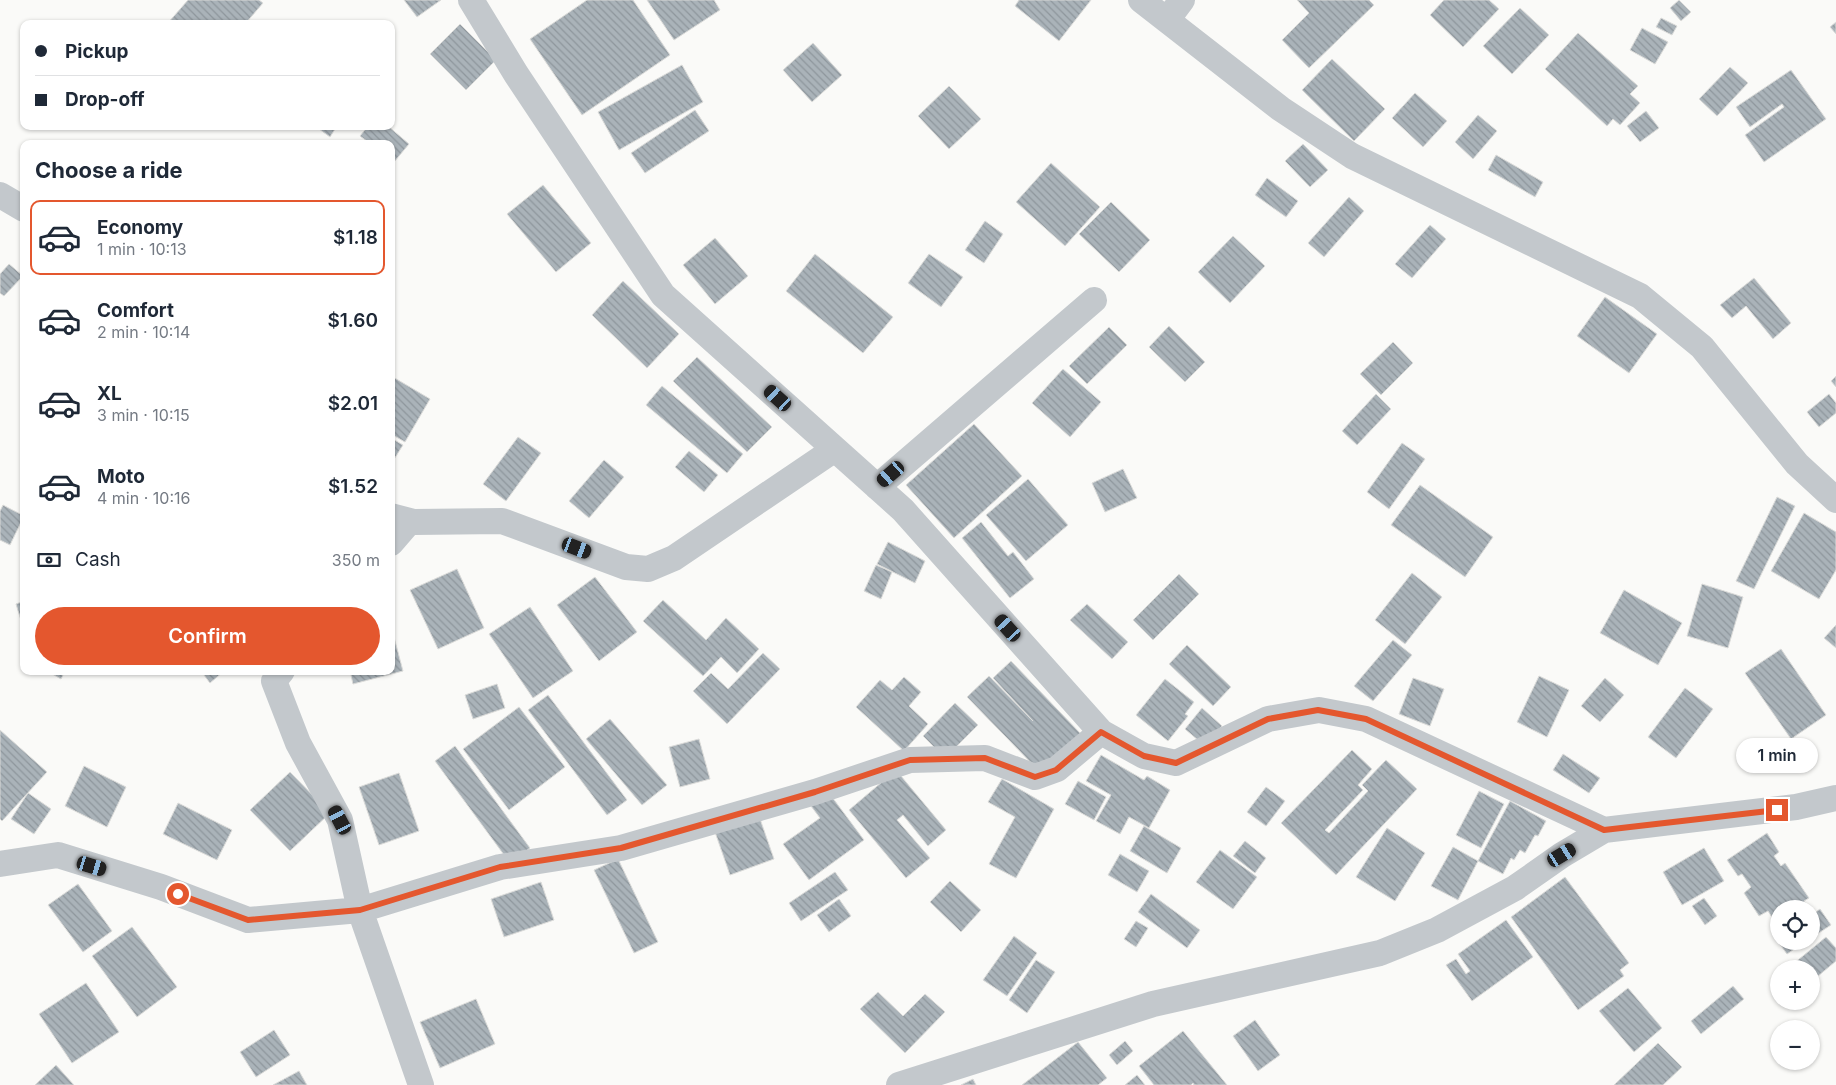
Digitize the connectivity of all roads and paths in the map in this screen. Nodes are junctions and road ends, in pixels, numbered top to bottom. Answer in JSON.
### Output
{"nodes":[{"id":1,"x":471,"y":0,"type":"edge"},
{"id":2,"x":1141,"y":0,"type":"edge"},
{"id":3,"x":1175,"y":10,"type":"edge"},
{"id":4,"x":0,"y":195,"type":"edge"},
{"id":5,"x":20,"y":207,"type":"edge"},
{"id":6,"x":1094,"y":300,"type":"dead end"},
{"id":7,"x":835,"y":449,"type":"junction"},
{"id":8,"x":877,"y":487,"type":"junction"},
{"id":9,"x":1836,"y":500,"type":"edge"},
{"id":10,"x":401,"y":518,"type":"edge"},
{"id":11,"x":395,"y":533,"type":"edge"},
{"id":12,"x":279,"y":675,"type":"edge"},
{"id":13,"x":1101,"y":732,"type":"junction"},
{"id":14,"x":1836,"y":798,"type":"edge"},
{"id":15,"x":1604,"y":830,"type":"junction"},
{"id":16,"x":0,"y":864,"type":"edge"},
{"id":17,"x":360,"y":910,"type":"junction"},
{"id":18,"x":421,"y":1085,"type":"edge"},
{"id":19,"x":899,"y":1085,"type":"edge"}],
"edges":[{"from":1,"to":7,"type":"street"},
{"from":2,"to":3,"type":"street"},
{"from":3,"to":9,"type":"street"},
{"from":4,"to":5,"type":"street"},
{"from":6,"to":8,"type":"street"},
{"from":7,"to":8,"type":"street"},
{"from":7,"to":10,"type":"street"},
{"from":8,"to":13,"type":"street"},
{"from":10,"to":11,"type":"street"},
{"from":12,"to":17,"type":"street"},
{"from":13,"to":15,"type":"street"},
{"from":13,"to":17,"type":"street"},
{"from":14,"to":15,"type":"street"},
{"from":15,"to":19,"type":"street"},
{"from":16,"to":17,"type":"street"},
{"from":17,"to":18,"type":"street"}]}
